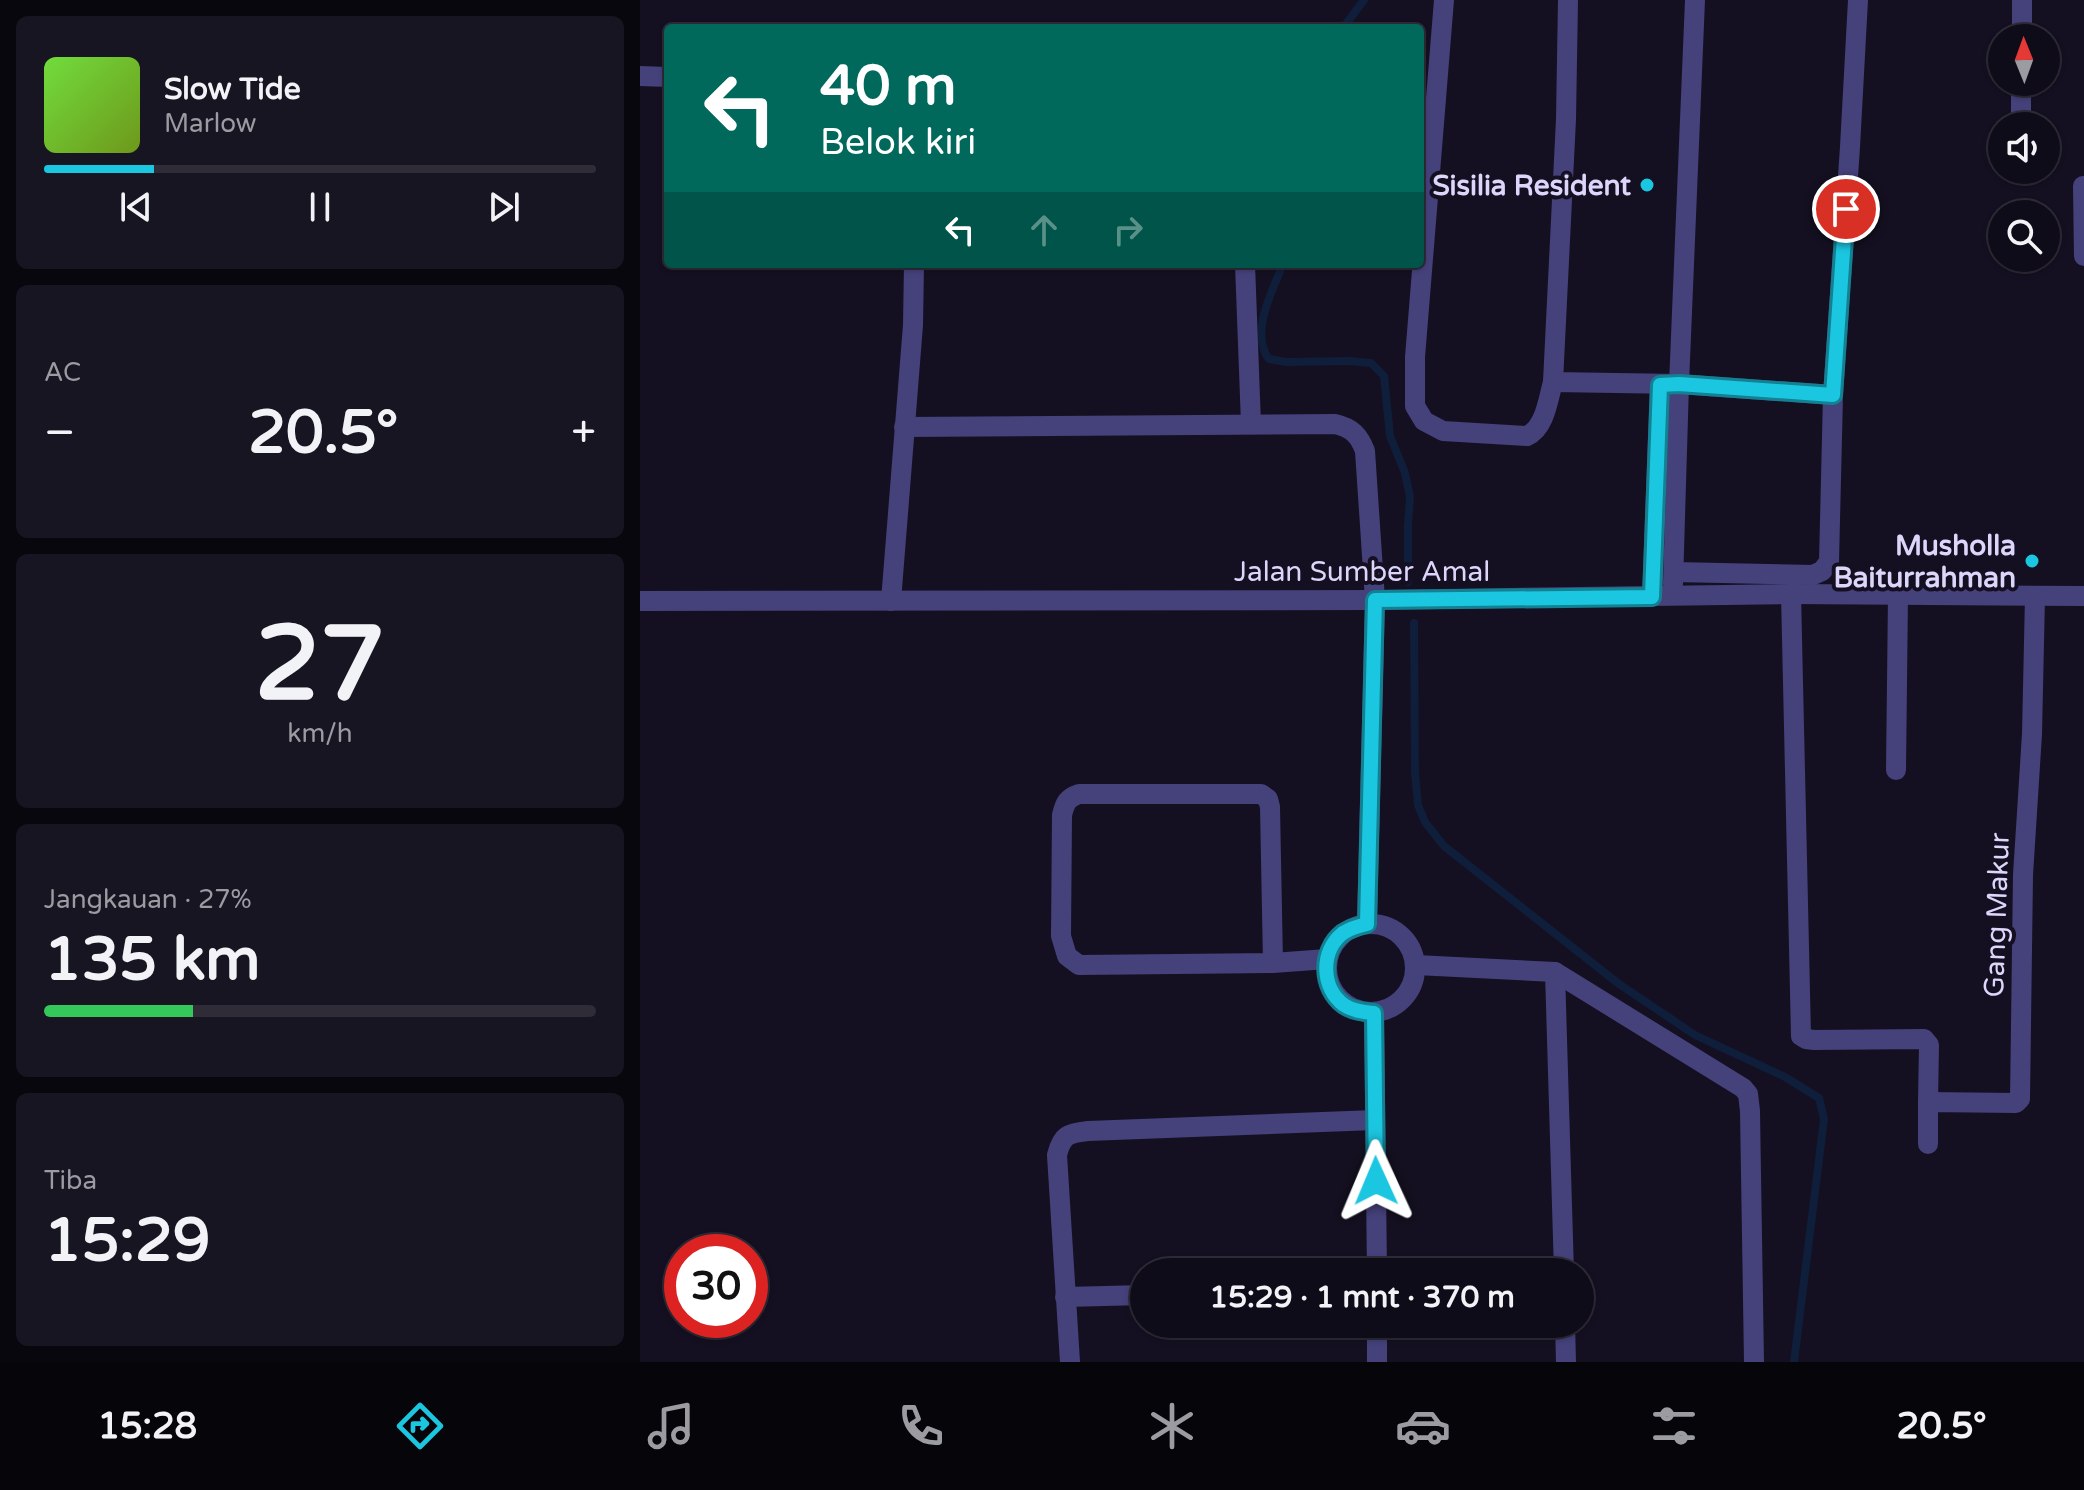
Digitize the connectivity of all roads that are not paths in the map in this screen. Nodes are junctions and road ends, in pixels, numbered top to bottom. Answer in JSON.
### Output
{"nodes":[{"id":1,"x":1444,"y":0,"type":"edge"},
{"id":2,"x":1568,"y":0,"type":"edge"},
{"id":3,"x":1695,"y":0,"type":"edge"},
{"id":4,"x":1858,"y":0,"type":"edge"},
{"id":5,"x":2022,"y":0,"type":"edge"},
{"id":6,"x":2022,"y":24,"type":"edge"},
{"id":7,"x":640,"y":76,"type":"edge"},
{"id":8,"x":664,"y":77,"type":"edge"},
{"id":9,"x":2083,"y":186,"type":"edge"},
{"id":10,"x":1424,"y":246,"type":"edge"},
{"id":11,"x":2084,"y":256,"type":"edge"},
{"id":12,"x":914,"y":268,"type":"edge"},
{"id":13,"x":1245,"y":268,"type":"edge"},
{"id":14,"x":1422,"y":268,"type":"edge"},
{"id":15,"x":1553,"y":382,"type":"junction"},
{"id":16,"x":1670,"y":385,"type":"junction"},
{"id":17,"x":1833,"y":395,"type":"junction"},
{"id":18,"x":1251,"y":424,"type":"junction"},
{"id":19,"x":904,"y":427,"type":"junction"},
{"id":20,"x":1674,"y":572,"type":"junction"},
{"id":21,"x":1791,"y":594,"type":"junction"},
{"id":22,"x":1898,"y":595,"type":"junction"},
{"id":23,"x":2035,"y":596,"type":"junction"},
{"id":24,"x":2084,"y":596,"type":"edge"},
{"id":25,"x":1662,"y":597,"type":"junction"},
{"id":26,"x":1375,"y":600,"type":"junction"},
{"id":27,"x":640,"y":601,"type":"edge"},
{"id":28,"x":891,"y":601,"type":"junction"},
{"id":29,"x":1896,"y":770,"type":"dead end"},
{"id":30,"x":1367,"y":924,"type":"junction"},
{"id":31,"x":1327,"y":959,"type":"junction"},
{"id":32,"x":1273,"y":963,"type":"junction"},
{"id":33,"x":1416,"y":965,"type":"junction"},
{"id":34,"x":1555,"y":972,"type":"junction"},
{"id":35,"x":1374,"y":1013,"type":"junction"},
{"id":36,"x":1928,"y":1102,"type":"junction"},
{"id":37,"x":1375,"y":1120,"type":"junction"},
{"id":38,"x":1928,"y":1144,"type":"dead end"},
{"id":39,"x":1377,"y":1258,"type":"edge"},
{"id":40,"x":1564,"y":1258,"type":"edge"},
{"id":41,"x":1130,"y":1295,"type":"edge"},
{"id":42,"x":1065,"y":1297,"type":"junction"},
{"id":43,"x":1377,"y":1338,"type":"edge"},
{"id":44,"x":1565,"y":1338,"type":"edge"},
{"id":45,"x":1070,"y":1362,"type":"edge"},
{"id":46,"x":1377,"y":1362,"type":"edge"},
{"id":47,"x":1566,"y":1362,"type":"edge"},
{"id":48,"x":1754,"y":1362,"type":"edge"}],
"edges":[{"from":1,"to":10,"type":"street"},
{"from":2,"to":15,"type":"street"},
{"from":3,"to":16,"type":"street"},
{"from":4,"to":17,"type":"street"},
{"from":5,"to":6,"type":"street"},
{"from":7,"to":8,"type":"street"},
{"from":9,"to":11,"type":"street"},
{"from":12,"to":19,"type":"street"},
{"from":13,"to":18,"type":"street"},
{"from":14,"to":15,"type":"street"},
{"from":15,"to":16,"type":"street"},
{"from":16,"to":17,"type":"street"},
{"from":16,"to":20,"type":"street"},
{"from":16,"to":25,"type":"street"},
{"from":17,"to":20,"type":"street"},
{"from":18,"to":19,"type":"street"},
{"from":18,"to":26,"type":"street"},
{"from":19,"to":28,"type":"street"},
{"from":20,"to":25,"type":"street"},
{"from":21,"to":22,"type":"street","name":"Jalan Sumber Amal"},
{"from":21,"to":25,"type":"street","name":"Jalan Sumber Amal"},
{"from":21,"to":36,"type":"street"},
{"from":22,"to":23,"type":"street","name":"Jalan Sumber Amal"},
{"from":22,"to":29,"type":"street"},
{"from":23,"to":24,"type":"street","name":"Jalan Sumber Amal"},
{"from":23,"to":36,"type":"street","name":"Gang Makur"},
{"from":25,"to":26,"type":"street","name":"Jalan Sumber Amal"},
{"from":26,"to":28,"type":"street","name":"Jalan Sumber Amal"},
{"from":26,"to":30,"type":"street"},
{"from":27,"to":28,"type":"street","name":"Jalan Sumber Amal"},
{"from":30,"to":31,"type":"street"},
{"from":30,"to":33,"type":"street"},
{"from":31,"to":32,"type":"street"},
{"from":31,"to":35,"type":"street"},
{"from":32,"to":32,"type":"street"},
{"from":33,"to":34,"type":"street"},
{"from":33,"to":35,"type":"street"},
{"from":34,"to":40,"type":"street"},
{"from":34,"to":48,"type":"street"},
{"from":35,"to":37,"type":"street"},
{"from":36,"to":38,"type":"street"},
{"from":37,"to":39,"type":"street"},
{"from":37,"to":42,"type":"street"},
{"from":41,"to":42,"type":"street"},
{"from":42,"to":45,"type":"street"},
{"from":43,"to":46,"type":"street"},
{"from":44,"to":47,"type":"street"}]}
